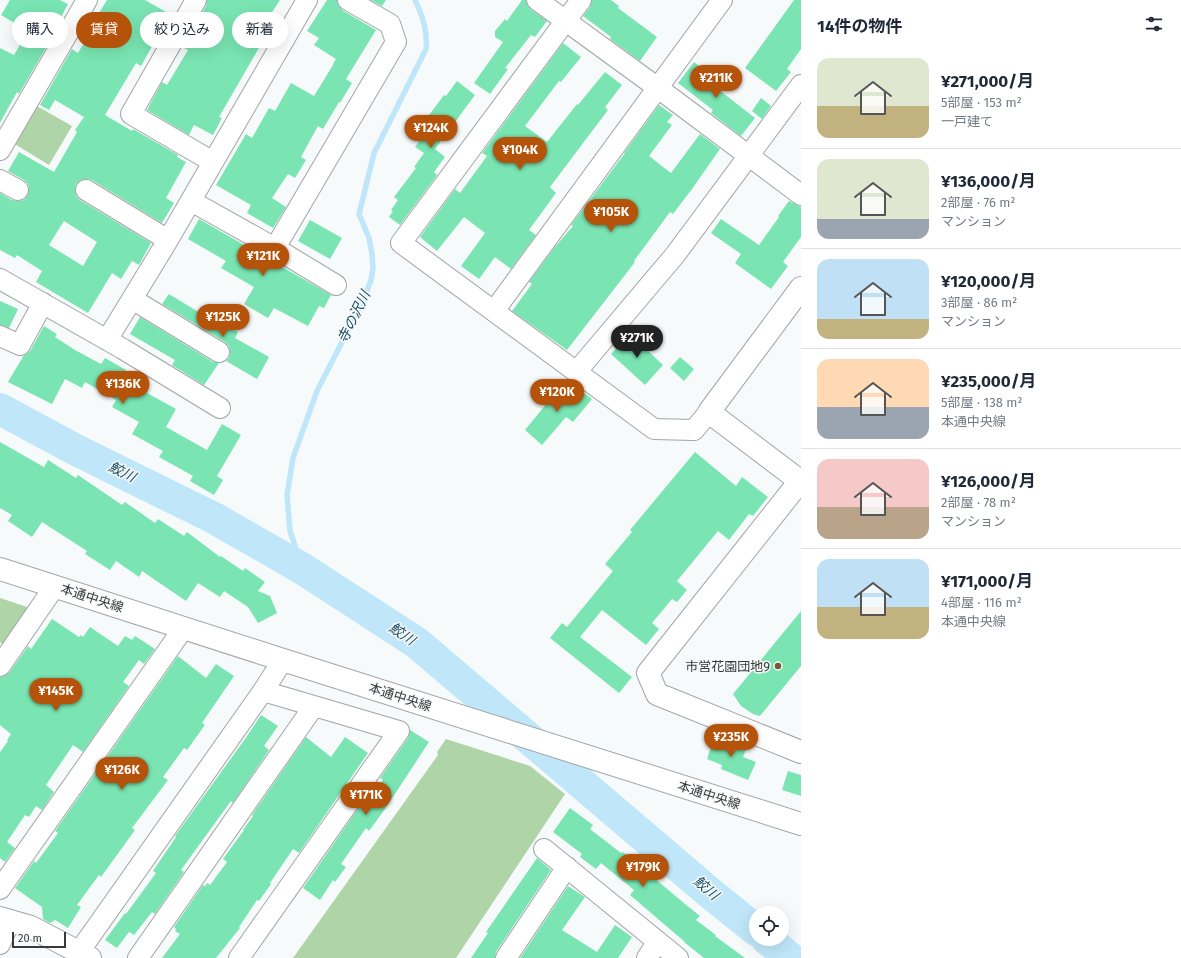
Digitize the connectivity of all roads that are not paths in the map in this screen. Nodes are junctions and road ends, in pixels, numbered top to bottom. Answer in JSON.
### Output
{"nodes":[{"id":1,"x":87,"y":0,"type":"edge"},
{"id":2,"x":196,"y":0,"type":"edge"},
{"id":3,"x":307,"y":0,"type":"edge"},
{"id":4,"x":348,"y":0,"type":"edge"},
{"id":5,"x":536,"y":0,"type":"edge"},
{"id":6,"x":581,"y":0,"type":"edge"},
{"id":7,"x":722,"y":0,"type":"edge"},
{"id":8,"x":566,"y":21,"type":"junction"},
{"id":9,"x":801,"y":85,"type":"edge"},
{"id":10,"x":658,"y":88,"type":"junction"},
{"id":11,"x":0,"y":150,"type":"edge"},
{"id":12,"x":749,"y":156,"type":"junction"},
{"id":13,"x":213,"y":162,"type":"junction"},
{"id":14,"x":0,"y":180,"type":"edge"},
{"id":15,"x":18,"y":190,"type":"dead end"},
{"id":16,"x":86,"y":190,"type":"dead end"},
{"id":17,"x":801,"y":194,"type":"edge"},
{"id":18,"x":191,"y":200,"type":"junction"},
{"id":19,"x":168,"y":240,"type":"junction"},
{"id":20,"x":275,"y":248,"type":"junction"},
{"id":21,"x":0,"y":279,"type":"edge"},
{"id":22,"x":336,"y":285,"type":"dead end"},
{"id":23,"x":801,"y":288,"type":"edge"},
{"id":24,"x":132,"y":300,"type":"junction"},
{"id":25,"x":43,"y":303,"type":"junction"},
{"id":26,"x":494,"y":311,"type":"junction"},
{"id":27,"x":0,"y":336,"type":"edge"},
{"id":28,"x":107,"y":340,"type":"junction"},
{"id":29,"x":219,"y":352,"type":"dead end"},
{"id":30,"x":577,"y":371,"type":"junction"},
{"id":31,"x":220,"y":408,"type":"dead end"},
{"id":32,"x":709,"y":412,"type":"junction"},
{"id":33,"x":0,"y":569,"type":"edge"},
{"id":34,"x":54,"y":586,"type":"junction"},
{"id":35,"x":183,"y":628,"type":"junction"},
{"id":36,"x":291,"y":663,"type":"junction"},
{"id":37,"x":0,"y":666,"type":"edge"},
{"id":38,"x":263,"y":691,"type":"junction"},
{"id":39,"x":314,"y":706,"type":"junction"},
{"id":40,"x":801,"y":752,"type":"edge"},
{"id":41,"x":801,"y":824,"type":"edge"},
{"id":42,"x":544,"y":848,"type":"dead end"},
{"id":43,"x":567,"y":867,"type":"junction"},
{"id":44,"x":0,"y":889,"type":"edge"},
{"id":45,"x":5,"y":919,"type":"edge"},
{"id":46,"x":0,"y":944,"type":"edge"},
{"id":47,"x":652,"y":950,"type":"edge"},
{"id":48,"x":85,"y":955,"type":"edge"},
{"id":49,"x":138,"y":958,"type":"edge"},
{"id":50,"x":239,"y":958,"type":"edge"},
{"id":51,"x":506,"y":958,"type":"edge"},
{"id":52,"x":678,"y":958,"type":"edge"}],
"edges":[{"from":1,"to":11,"type":"street"},
{"from":2,"to":13,"type":"street"},
{"from":3,"to":13,"type":"street"},
{"from":4,"to":20,"type":"street"},
{"from":5,"to":8,"type":"street"},
{"from":6,"to":8,"type":"street"},
{"from":7,"to":10,"type":"street"},
{"from":8,"to":10,"type":"street"},
{"from":8,"to":26,"type":"street"},
{"from":9,"to":12,"type":"street"},
{"from":10,"to":12,"type":"street"},
{"from":10,"to":26,"type":"street"},
{"from":12,"to":17,"type":"street"},
{"from":12,"to":30,"type":"street"},
{"from":13,"to":18,"type":"street"},
{"from":14,"to":15,"type":"street"},
{"from":16,"to":19,"type":"street"},
{"from":18,"to":19,"type":"street"},
{"from":18,"to":20,"type":"street"},
{"from":19,"to":24,"type":"street"},
{"from":20,"to":22,"type":"street"},
{"from":21,"to":25,"type":"street"},
{"from":23,"to":32,"type":"street"},
{"from":24,"to":28,"type":"street"},
{"from":24,"to":29,"type":"street"},
{"from":25,"to":27,"type":"street"},
{"from":25,"to":28,"type":"street"},
{"from":26,"to":30,"type":"street"},
{"from":28,"to":31,"type":"street"},
{"from":30,"to":32,"type":"street"},
{"from":32,"to":40,"type":"street"},
{"from":33,"to":34,"type":"street","name":"本通中央線"},
{"from":34,"to":35,"type":"street","name":"本通中央線"},
{"from":34,"to":37,"type":"street"},
{"from":35,"to":36,"type":"street","name":"本通中央線"},
{"from":35,"to":44,"type":"street"},
{"from":36,"to":38,"type":"street"},
{"from":36,"to":41,"type":"street","name":"本通中央線"},
{"from":38,"to":39,"type":"street"},
{"from":38,"to":48,"type":"street"},
{"from":39,"to":49,"type":"street"},
{"from":39,"to":50,"type":"street"},
{"from":42,"to":43,"type":"street"},
{"from":43,"to":47,"type":"street"},
{"from":43,"to":51,"type":"street"},
{"from":45,"to":46,"type":"street"},
{"from":45,"to":48,"type":"street"},
{"from":47,"to":52,"type":"street"}]}
